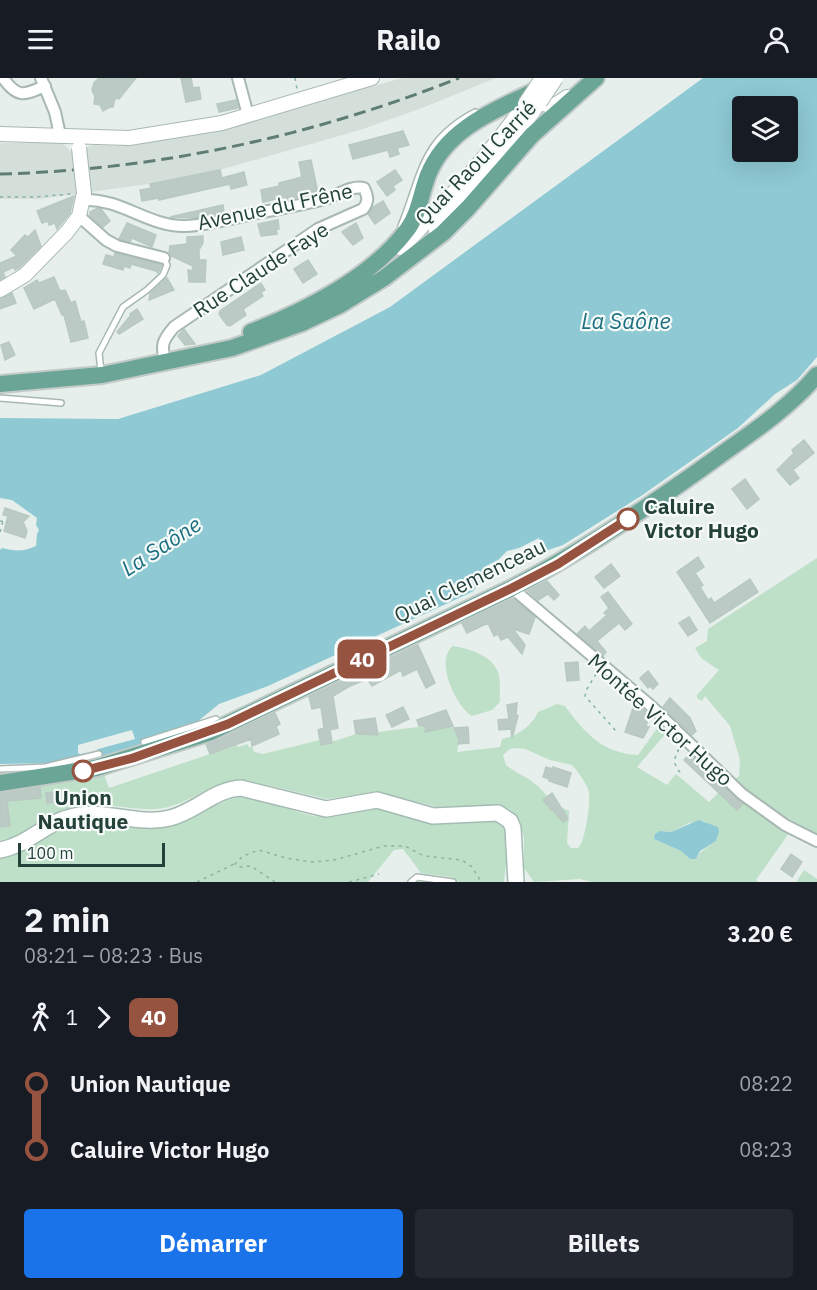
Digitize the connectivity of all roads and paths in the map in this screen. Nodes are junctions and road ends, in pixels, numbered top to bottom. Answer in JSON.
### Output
{"nodes":[{"id":1,"x":3,"y":78,"type":"edge"},
{"id":2,"x":238,"y":78,"type":"edge"},
{"id":3,"x":372,"y":78,"type":"edge"},
{"id":4,"x":544,"y":78,"type":"edge"},
{"id":5,"x":556,"y":78,"type":"edge"},
{"id":6,"x":561,"y":78,"type":"edge"},
{"id":7,"x":595,"y":78,"type":"edge"},
{"id":8,"x":43,"y":82,"type":"edge"},
{"id":9,"x":540,"y":102,"type":"junction"},
{"id":10,"x":248,"y":115,"type":"junction"},
{"id":11,"x":0,"y":134,"type":"edge"},
{"id":12,"x":60,"y":135,"type":"junction"},
{"id":13,"x":79,"y":142,"type":"junction"},
{"id":14,"x":364,"y":188,"type":"joint"},
{"id":15,"x":84,"y":196,"type":"junction"},
{"id":16,"x":0,"y":197,"type":"edge"},
{"id":17,"x":461,"y":200,"type":"junction"},
{"id":18,"x":420,"y":201,"type":"junction"},
{"id":19,"x":79,"y":216,"type":"junction"},
{"id":20,"x":432,"y":218,"type":"junction"},
{"id":21,"x":394,"y":243,"type":"junction"},
{"id":22,"x":417,"y":253,"type":"junction"},
{"id":23,"x":164,"y":258,"type":"joint"},
{"id":24,"x":365,"y":272,"type":"junction"},
{"id":25,"x":0,"y":290,"type":"edge"},
{"id":26,"x":187,"y":356,"type":"junction"},
{"id":27,"x":165,"y":362,"type":"junction"},
{"id":28,"x":102,"y":375,"type":"junction"},
{"id":29,"x":817,"y":375,"type":"edge"},
{"id":30,"x":0,"y":384,"type":"edge"},
{"id":31,"x":0,"y":398,"type":"edge"},
{"id":32,"x":61,"y":404,"type":"dead end"},
{"id":33,"x":2,"y":521,"type":"edge"},
{"id":34,"x":8,"y":522,"type":"dead end"},
{"id":35,"x":0,"y":532,"type":"edge"},
{"id":36,"x":512,"y":588,"type":"junction"},
{"id":37,"x":602,"y":666,"type":"junction"},
{"id":38,"x":222,"y":727,"type":"junction"},
{"id":39,"x":616,"y":731,"type":"dead end"},
{"id":40,"x":686,"y":740,"type":"junction"},
{"id":41,"x":144,"y":742,"type":"dead end"},
{"id":42,"x":99,"y":754,"type":"dead end"},
{"id":43,"x":0,"y":769,"type":"edge"},
{"id":44,"x":45,"y":772,"type":"junction"},
{"id":45,"x":682,"y":774,"type":"dead end"},
{"id":46,"x":0,"y":783,"type":"edge"},
{"id":47,"x":817,"y":841,"type":"edge"},
{"id":48,"x":0,"y":850,"type":"edge"},
{"id":49,"x":234,"y":864,"type":"junction"},
{"id":50,"x":379,"y":874,"type":"dead end"},
{"id":51,"x":197,"y":882,"type":"edge"},
{"id":52,"x":275,"y":882,"type":"edge"},
{"id":53,"x":349,"y":882,"type":"edge"},
{"id":54,"x":411,"y":882,"type":"edge"},
{"id":55,"x":453,"y":882,"type":"edge"},
{"id":56,"x":479,"y":882,"type":"edge"},
{"id":57,"x":516,"y":882,"type":"edge"}],
"edges":[{"from":1,"to":8,"type":"street"},
{"from":2,"to":10,"type":"street"},
{"from":3,"to":10,"type":"street"},
{"from":4,"to":9,"type":"street","bridge":true},
{"from":4,"to":20,"type":"street","bridge":true},
{"from":4,"to":21,"type":"lane","name":"Quai Raoul Carrié"},
{"from":5,"to":9,"type":"street","bridge":true},
{"from":6,"to":18,"type":"main road","name":"Quai Raoul Carrié"},
{"from":7,"to":9,"type":"street"},
{"from":7,"to":22,"type":"main road","name":"Quai Raoul Carrié"},
{"from":8,"to":12,"type":"street"},
{"from":9,"to":17,"type":"street"},
{"from":10,"to":13,"type":"street"},
{"from":11,"to":12,"type":"street"},
{"from":12,"to":13,"type":"street"},
{"from":13,"to":15,"type":"street","bridge":true},
{"from":14,"to":15,"type":"street","name":"Avenue du Frêne"},
{"from":14,"to":27,"type":"street","name":"Rue Claude Faye"},
{"from":15,"to":16,"type":"path"},
{"from":15,"to":19,"type":"street"},
{"from":17,"to":20,"type":"street"},
{"from":17,"to":22,"type":"street"},
{"from":18,"to":20,"type":"street"},
{"from":18,"to":21,"type":"main road","name":"Quai Raoul Carrié"},
{"from":19,"to":23,"type":"street"},
{"from":19,"to":25,"type":"street"},
{"from":20,"to":24,"type":"street"},
{"from":21,"to":24,"type":"main road","name":"Quai Raoul Carrié"},
{"from":22,"to":26,"type":"main road","name":"Quai Raoul Carrié"},
{"from":23,"to":28,"type":"lane"},
{"from":24,"to":26,"type":"main road","name":"Quai Raoul Carrié"},
{"from":26,"to":27,"type":"main road","name":"Quai Raoul Carrié"},
{"from":27,"to":28,"type":"main road","name":"Quai Raoul Carrié"},
{"from":28,"to":30,"type":"main road","name":"Quai Raoul Carrié"},
{"from":29,"to":36,"type":"main road","name":"Quai Clemenceau"},
{"from":31,"to":32,"type":"lane"},
{"from":33,"to":34,"type":"path"},
{"from":33,"to":35,"type":"path"},
{"from":36,"to":37,"type":"street","name":"Montée Victor Hugo"},
{"from":36,"to":38,"type":"main road","name":"Quai Clemenceau"},
{"from":37,"to":39,"type":"path"},
{"from":37,"to":40,"type":"street","name":"Montée Victor Hugo"},
{"from":38,"to":41,"type":"lane"},
{"from":38,"to":44,"type":"main road","name":"Quai Clemenceau"},
{"from":40,"to":45,"type":"path"},
{"from":40,"to":47,"type":"street","name":"Montée Victor Hugo"},
{"from":42,"to":44,"type":"lane"},
{"from":43,"to":44,"type":"lane"},
{"from":44,"to":46,"type":"main road","name":"Quai Clemenceau"},
{"from":48,"to":57,"type":"main road"},
{"from":49,"to":51,"type":"path"},
{"from":49,"to":52,"type":"path"},
{"from":49,"to":56,"type":"path"},
{"from":50,"to":53,"type":"path"},
{"from":54,"to":55,"type":"lane"}]}
